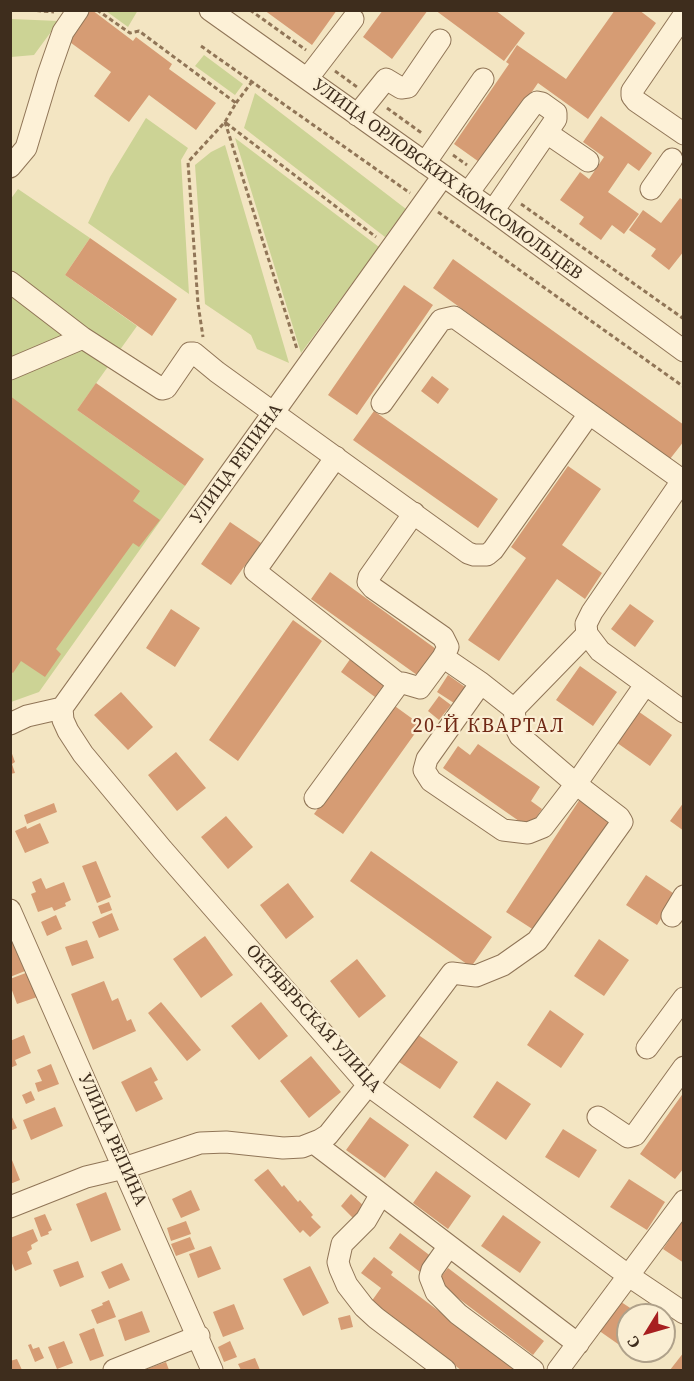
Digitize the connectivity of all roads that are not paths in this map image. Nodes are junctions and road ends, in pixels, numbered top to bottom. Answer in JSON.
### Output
{"nodes":[{"id":1,"x":78,"y":10,"type":"edge"},
{"id":2,"x":210,"y":10,"type":"edge"},
{"id":3,"x":684,"y":15,"type":"edge"},
{"id":4,"x":353,"y":19,"type":"dead end"},
{"id":5,"x":440,"y":40,"type":"dead end"},
{"id":6,"x":307,"y":79,"type":"junction"},
{"id":7,"x":483,"y":79,"type":"dead end"},
{"id":8,"x":357,"y":115,"type":"junction"},
{"id":9,"x":547,"y":133,"type":"junction"},
{"id":10,"x":684,"y":134,"type":"edge"},
{"id":11,"x":680,"y":156,"type":"edge"},
{"id":12,"x":588,"y":161,"type":"dead end"},
{"id":13,"x":425,"y":163,"type":"junction"},
{"id":14,"x":10,"y":167,"type":"edge"},
{"id":15,"x":443,"y":176,"type":"junction"},
{"id":16,"x":651,"y":189,"type":"dead end"},
{"id":17,"x":468,"y":193,"type":"junction"},
{"id":18,"x":493,"y":211,"type":"junction"},
{"id":19,"x":10,"y":282,"type":"edge"},
{"id":20,"x":83,"y":338,"type":"junction"},
{"id":21,"x":684,"y":351,"type":"edge"},
{"id":22,"x":10,"y":369,"type":"edge"},
{"id":23,"x":382,"y":403,"type":"dead end"},
{"id":24,"x":274,"y":412,"type":"junction"},
{"id":25,"x":589,"y":414,"type":"junction"},
{"id":26,"x":336,"y":457,"type":"junction"},
{"id":27,"x":683,"y":479,"type":"edge"},
{"id":28,"x":414,"y":513,"type":"junction"},
{"id":29,"x":587,"y":634,"type":"junction"},
{"id":30,"x":443,"y":657,"type":"junction"},
{"id":31,"x":481,"y":683,"type":"junction"},
{"id":32,"x":399,"y":684,"type":"junction"},
{"id":33,"x":645,"y":686,"type":"junction"},
{"id":34,"x":62,"y":708,"type":"junction"},
{"id":35,"x":514,"y":709,"type":"junction"},
{"id":36,"x":684,"y":712,"type":"edge"},
{"id":37,"x":10,"y":724,"type":"edge"},
{"id":38,"x":576,"y":784,"type":"junction"},
{"id":39,"x":315,"y":798,"type":"dead end"},
{"id":40,"x":684,"y":896,"type":"edge"},
{"id":41,"x":10,"y":910,"type":"edge"},
{"id":42,"x":672,"y":916,"type":"dead end"},
{"id":43,"x":684,"y":998,"type":"edge"},
{"id":44,"x":647,"y":1048,"type":"dead end"},
{"id":45,"x":684,"y":1067,"type":"edge"},
{"id":46,"x":368,"y":1085,"type":"junction"},
{"id":47,"x":598,"y":1117,"type":"dead end"},
{"id":48,"x":314,"y":1143,"type":"junction"},
{"id":49,"x":124,"y":1168,"type":"junction"},
{"id":50,"x":381,"y":1194,"type":"junction"},
{"id":51,"x":684,"y":1201,"type":"edge"},
{"id":52,"x":10,"y":1207,"type":"edge"},
{"id":53,"x":449,"y":1246,"type":"junction"},
{"id":54,"x":629,"y":1276,"type":"junction"},
{"id":55,"x":684,"y":1313,"type":"edge"},
{"id":56,"x":199,"y":1336,"type":"junction"},
{"id":57,"x":578,"y":1344,"type":"junction"},
{"id":58,"x":114,"y":1371,"type":"edge"},
{"id":59,"x":212,"y":1371,"type":"edge"},
{"id":60,"x":445,"y":1371,"type":"edge"},
{"id":61,"x":533,"y":1371,"type":"edge"},
{"id":62,"x":558,"y":1371,"type":"edge"}],
"edges":[{"from":1,"to":14,"type":"street"},
{"from":2,"to":6,"type":"street","name":"УЛИЦА ОРЛОВСКИХ КОМСОМОЛЬЦЕВ"},
{"from":3,"to":10,"type":"street"},
{"from":4,"to":6,"type":"street"},
{"from":5,"to":8,"type":"street"},
{"from":6,"to":8,"type":"street","name":"УЛИЦА ОРЛОВСКИХ КОМСОМОЛЬЦЕВ"},
{"from":7,"to":13,"type":"street"},
{"from":8,"to":13,"type":"street","name":"УЛИЦА ОРЛОВСКИХ КОМСОМОЛЬЦЕВ"},
{"from":9,"to":12,"type":"street"},
{"from":9,"to":17,"type":"street"},
{"from":9,"to":18,"type":"street"},
{"from":11,"to":16,"type":"street"},
{"from":13,"to":15,"type":"street","name":"УЛИЦА ОРЛОВСКИХ КОМСОМОЛЬЦЕВ"},
{"from":15,"to":17,"type":"street","name":"УЛИЦА ОРЛОВСКИХ КОМСОМОЛЬЦЕВ"},
{"from":15,"to":24,"type":"street","name":"УЛИЦА РЕПИНА"},
{"from":17,"to":18,"type":"street","name":"УЛИЦА ОРЛОВСКИХ КОМСОМОЛЬЦЕВ"},
{"from":18,"to":21,"type":"street","name":"УЛИЦА ОРЛОВСКИХ КОМСОМОЛЬЦЕВ"},
{"from":19,"to":20,"type":"street"},
{"from":20,"to":22,"type":"street"},
{"from":20,"to":24,"type":"street"},
{"from":23,"to":25,"type":"street"},
{"from":24,"to":26,"type":"street"},
{"from":24,"to":34,"type":"street","name":"УЛИЦА РЕПИНА"},
{"from":25,"to":27,"type":"street"},
{"from":25,"to":28,"type":"street"},
{"from":26,"to":28,"type":"street"},
{"from":26,"to":32,"type":"street"},
{"from":27,"to":29,"type":"street"},
{"from":28,"to":30,"type":"street"},
{"from":29,"to":33,"type":"street"},
{"from":29,"to":35,"type":"street"},
{"from":30,"to":31,"type":"street"},
{"from":30,"to":32,"type":"street"},
{"from":31,"to":35,"type":"street"},
{"from":31,"to":38,"type":"street"},
{"from":32,"to":39,"type":"street"},
{"from":33,"to":36,"type":"street"},
{"from":33,"to":38,"type":"street"},
{"from":34,"to":37,"type":"street"},
{"from":34,"to":46,"type":"street","name":"ОКТЯБРЬСКАЯ УЛИЦА"},
{"from":35,"to":38,"type":"street"},
{"from":38,"to":46,"type":"street"},
{"from":40,"to":42,"type":"street"},
{"from":41,"to":49,"type":"street","name":"УЛИЦА РЕПИНА"},
{"from":43,"to":44,"type":"street"},
{"from":45,"to":47,"type":"street"},
{"from":46,"to":48,"type":"street"},
{"from":46,"to":54,"type":"street","name":"ОКТЯБРЬСКАЯ УЛИЦА"},
{"from":48,"to":49,"type":"street"},
{"from":48,"to":50,"type":"street"},
{"from":49,"to":52,"type":"street"},
{"from":49,"to":56,"type":"street","name":"УЛИЦА РЕПИНА"},
{"from":50,"to":53,"type":"street"},
{"from":50,"to":60,"type":"street"},
{"from":51,"to":54,"type":"street"},
{"from":53,"to":57,"type":"street"},
{"from":53,"to":61,"type":"street"},
{"from":54,"to":55,"type":"street","name":"ОКТЯБРЬСКАЯ УЛИЦА"},
{"from":54,"to":57,"type":"street"},
{"from":56,"to":58,"type":"street"},
{"from":56,"to":59,"type":"street","name":"УЛИЦА РЕПИНА"},
{"from":57,"to":62,"type":"street"}]}
